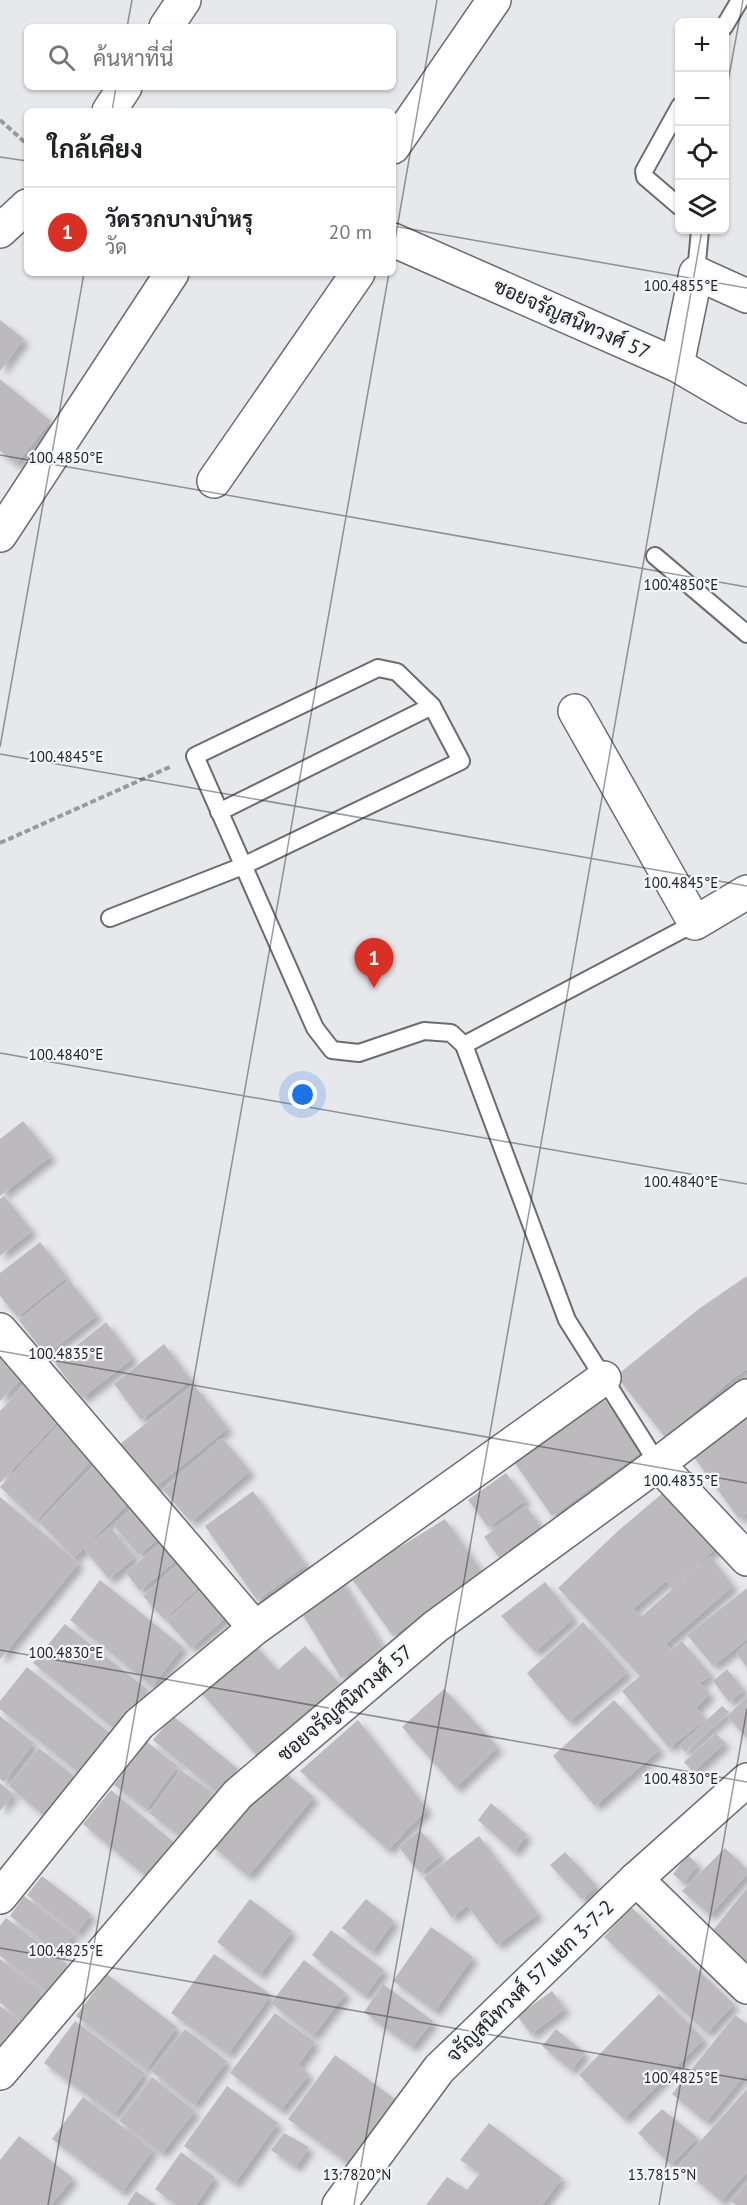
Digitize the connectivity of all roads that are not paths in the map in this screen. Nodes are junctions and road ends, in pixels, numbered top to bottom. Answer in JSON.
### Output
{"nodes":[{"id":1,"x":184,"y":0,"type":"edge"},
{"id":2,"x":494,"y":0,"type":"edge"},
{"id":3,"x":740,"y":0,"type":"edge"},
{"id":4,"x":729,"y":19,"type":"edge"},
{"id":5,"x":168,"y":24,"type":"edge"},
{"id":6,"x":123,"y":90,"type":"edge"},
{"id":7,"x":111,"y":108,"type":"edge"},
{"id":8,"x":675,"y":115,"type":"edge"},
{"id":9,"x":396,"y":143,"type":"edge"},
{"id":10,"x":675,"y":203,"type":"edge"},
{"id":11,"x":24,"y":209,"type":"edge"},
{"id":12,"x":0,"y":231,"type":"edge"},
{"id":13,"x":700,"y":234,"type":"edge"},
{"id":14,"x":396,"y":241,"type":"edge"},
{"id":15,"x":696,"y":273,"type":"junction"},
{"id":16,"x":170,"y":276,"type":"edge"},
{"id":17,"x":356,"y":276,"type":"edge"},
{"id":18,"x":747,"y":296,"type":"edge"},
{"id":19,"x":676,"y":365,"type":"junction"},
{"id":20,"x":747,"y":406,"type":"edge"},
{"id":21,"x":214,"y":480,"type":"dead end"},
{"id":22,"x":0,"y":535,"type":"edge"},
{"id":23,"x":655,"y":556,"type":"dead end"},
{"id":24,"x":747,"y":634,"type":"edge"},
{"id":25,"x":432,"y":706,"type":"junction"},
{"id":26,"x":574,"y":711,"type":"dead end"},
{"id":27,"x":219,"y":812,"type":"junction"},
{"id":28,"x":243,"y":866,"type":"junction"},
{"id":29,"x":747,"y":892,"type":"edge"},
{"id":30,"x":110,"y":918,"type":"dead end"},
{"id":31,"x":695,"y":923,"type":"junction"},
{"id":32,"x":464,"y":1045,"type":"junction"},
{"id":33,"x":0,"y":1330,"type":"edge"},
{"id":34,"x":604,"y":1378,"type":"junction"},
{"id":35,"x":747,"y":1396,"type":"edge"},
{"id":36,"x":658,"y":1464,"type":"junction"},
{"id":37,"x":747,"y":1560,"type":"edge"},
{"id":38,"x":255,"y":1628,"type":"junction"},
{"id":39,"x":747,"y":1780,"type":"edge"},
{"id":40,"x":636,"y":1879,"type":"junction"},
{"id":41,"x":0,"y":1897,"type":"edge"},
{"id":42,"x":747,"y":1987,"type":"edge"},
{"id":43,"x":0,"y":2073,"type":"edge"},
{"id":44,"x":339,"y":2205,"type":"edge"}],
"edges":[{"from":1,"to":5,"type":"street"},
{"from":2,"to":9,"type":"street"},
{"from":3,"to":4,"type":"lane"},
{"from":6,"to":7,"type":"street"},
{"from":8,"to":10,"type":"lane"},
{"from":11,"to":12,"type":"street"},
{"from":13,"to":15,"type":"lane"},
{"from":14,"to":19,"type":"street","name":"ซอยจรัญสนิทวงศ์ 57"},
{"from":15,"to":18,"type":"street"},
{"from":15,"to":19,"type":"street"},
{"from":16,"to":22,"type":"street"},
{"from":17,"to":21,"type":"street"},
{"from":19,"to":20,"type":"street","name":"ซอยจรัญสนิทวงศ์ 57"},
{"from":23,"to":24,"type":"lane"},
{"from":25,"to":27,"type":"lane"},
{"from":25,"to":27,"type":"lane"},
{"from":25,"to":28,"type":"lane"},
{"from":26,"to":31,"type":"street"},
{"from":27,"to":28,"type":"lane"},
{"from":28,"to":30,"type":"lane"},
{"from":28,"to":32,"type":"lane"},
{"from":29,"to":31,"type":"street"},
{"from":31,"to":32,"type":"lane"},
{"from":32,"to":34,"type":"lane"},
{"from":33,"to":38,"type":"street"},
{"from":34,"to":36,"type":"lane"},
{"from":34,"to":38,"type":"street"},
{"from":35,"to":36,"type":"street","name":"ซอยจรัญสนิทวงศ์ 57"},
{"from":36,"to":37,"type":"street"},
{"from":36,"to":43,"type":"street","name":"ซอยจรัญสนิทวงศ์ 57"},
{"from":38,"to":41,"type":"street"},
{"from":39,"to":40,"type":"street","name":"จรัญสนิทวงศ์ 57 แยก 3-7-2"},
{"from":40,"to":42,"type":"street"},
{"from":40,"to":44,"type":"street","name":"จรัญสนิทวงศ์ 57 แยก 3-7-2"}]}
